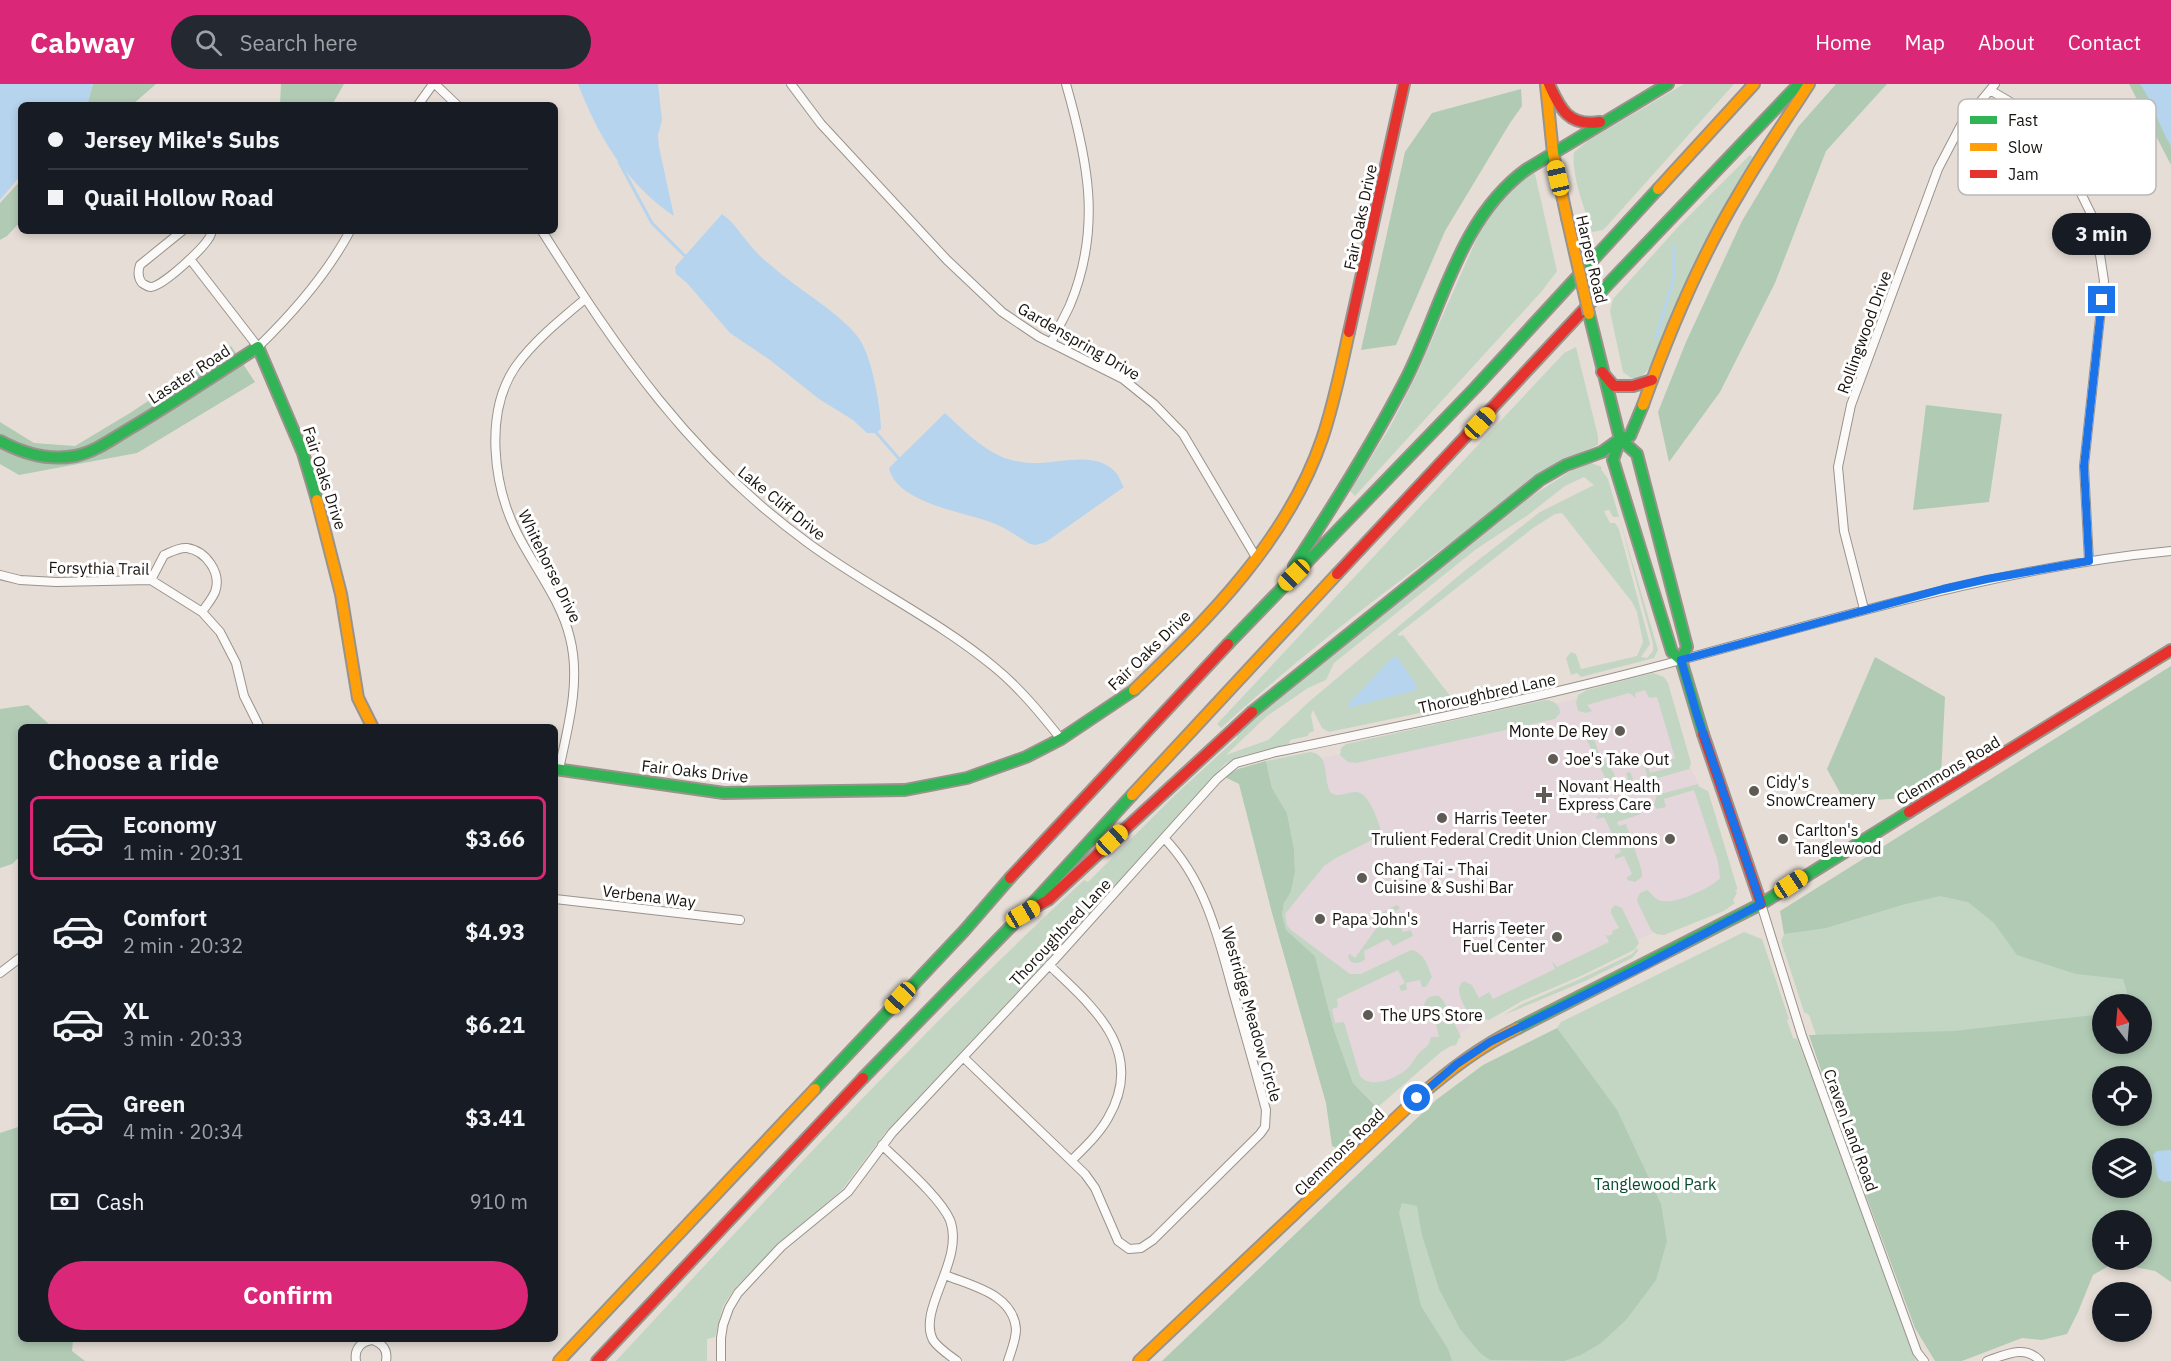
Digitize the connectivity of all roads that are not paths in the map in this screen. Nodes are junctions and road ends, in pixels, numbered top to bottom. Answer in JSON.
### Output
{"nodes":[{"id":1,"x":434,"y":84,"type":"edge"},
{"id":2,"x":791,"y":84,"type":"edge"},
{"id":3,"x":1066,"y":84,"type":"edge"},
{"id":4,"x":1404,"y":84,"type":"edge"},
{"id":5,"x":1547,"y":84,"type":"edge"},
{"id":6,"x":1668,"y":84,"type":"edge"},
{"id":7,"x":1754,"y":84,"type":"edge"},
{"id":8,"x":1799,"y":84,"type":"edge"},
{"id":9,"x":1809,"y":84,"type":"edge"},
{"id":10,"x":1993,"y":87,"type":"edge"},
{"id":11,"x":1983,"y":99,"type":"edge"},
{"id":12,"x":2007,"y":99,"type":"edge"},
{"id":13,"x":420,"y":102,"type":"edge"},
{"id":14,"x":454,"y":102,"type":"edge"},
{"id":15,"x":1605,"y":120,"type":"junction"},
{"id":16,"x":1958,"y":129,"type":"edge"},
{"id":17,"x":1553,"y":153,"type":"junction"},
{"id":18,"x":2082,"y":195,"type":"edge"},
{"id":19,"x":178,"y":234,"type":"edge"},
{"id":20,"x":211,"y":234,"type":"edge"},
{"id":21,"x":348,"y":234,"type":"edge"},
{"id":22,"x":544,"y":234,"type":"edge"},
{"id":23,"x":190,"y":259,"type":"junction"},
{"id":24,"x":585,"y":299,"type":"junction"},
{"id":25,"x":1051,"y":342,"type":"junction"},
{"id":26,"x":258,"y":347,"type":"junction"},
{"id":27,"x":1602,"y":372,"type":"junction"},
{"id":28,"x":1652,"y":380,"type":"junction"},
{"id":29,"x":1620,"y":439,"type":"junction"},
{"id":30,"x":0,"y":441,"type":"edge"},
{"id":31,"x":2171,"y":551,"type":"edge"},
{"id":32,"x":1257,"y":559,"type":"junction"},
{"id":33,"x":2089,"y":561,"type":"junction"},
{"id":34,"x":0,"y":575,"type":"edge"},
{"id":35,"x":151,"y":579,"type":"junction"},
{"id":36,"x":1278,"y":591,"type":"junction"},
{"id":37,"x":1864,"y":609,"type":"junction"},
{"id":38,"x":202,"y":612,"type":"junction"},
{"id":39,"x":2171,"y":650,"type":"edge"},
{"id":40,"x":1681,"y":660,"type":"junction"},
{"id":41,"x":258,"y":724,"type":"edge"},
{"id":42,"x":371,"y":724,"type":"edge"},
{"id":43,"x":1061,"y":739,"type":"junction"},
{"id":44,"x":558,"y":764,"type":"edge"},
{"id":45,"x":558,"y":769,"type":"edge"},
{"id":46,"x":1164,"y":838,"type":"junction"},
{"id":47,"x":558,"y":899,"type":"edge"},
{"id":48,"x":1761,"y":904,"type":"junction"},
{"id":49,"x":1023,"y":914,"type":"junction"},
{"id":50,"x":740,"y":920,"type":"dead end"},
{"id":51,"x":18,"y":959,"type":"edge"},
{"id":52,"x":1049,"y":965,"type":"junction"},
{"id":53,"x":0,"y":973,"type":"edge"},
{"id":54,"x":963,"y":1057,"type":"junction"},
{"id":55,"x":882,"y":1145,"type":"junction"},
{"id":56,"x":1072,"y":1160,"type":"junction"},
{"id":57,"x":945,"y":1275,"type":"junction"},
{"id":58,"x":366,"y":1342,"type":"edge"},
{"id":59,"x":380,"y":1342,"type":"edge"},
{"id":60,"x":356,"y":1361,"type":"edge"},
{"id":61,"x":386,"y":1361,"type":"edge"},
{"id":62,"x":559,"y":1361,"type":"edge"},
{"id":63,"x":597,"y":1361,"type":"edge"},
{"id":64,"x":721,"y":1361,"type":"edge"},
{"id":65,"x":957,"y":1361,"type":"edge"},
{"id":66,"x":1008,"y":1361,"type":"edge"},
{"id":67,"x":1139,"y":1361,"type":"edge"},
{"id":68,"x":1924,"y":1361,"type":"edge"},
{"id":69,"x":1987,"y":1361,"type":"edge"},
{"id":70,"x":2040,"y":1361,"type":"edge"}],
"edges":[{"from":1,"to":13,"type":"street"},
{"from":1,"to":14,"type":"street"},
{"from":2,"to":25,"type":"street","name":"Gardenspring Drive"},
{"from":3,"to":25,"type":"street"},
{"from":4,"to":32,"type":"main road","name":"Fair Oaks Drive"},
{"from":5,"to":15,"type":"main road"},
{"from":5,"to":17,"type":"main road","name":"Harper Road"},
{"from":6,"to":15,"type":"main road"},
{"from":7,"to":36,"type":"main road"},
{"from":8,"to":49,"type":"main road"},
{"from":9,"to":28,"type":"main road"},
{"from":10,"to":11,"type":"street","name":"Rollingwood Drive"},
{"from":10,"to":12,"type":"street"},
{"from":15,"to":17,"type":"main road"},
{"from":16,"to":37,"type":"street","name":"Rollingwood Drive"},
{"from":17,"to":27,"type":"main road","name":"Harper Road","bridge":true},
{"from":17,"to":36,"type":"main road"},
{"from":18,"to":33,"type":"street"},
{"from":19,"to":23,"type":"street"},
{"from":20,"to":23,"type":"street"},
{"from":21,"to":26,"type":"street","name":"Lasater Road"},
{"from":22,"to":24,"type":"street","name":"Lake Cliff Drive"},
{"from":23,"to":26,"type":"street"},
{"from":24,"to":43,"type":"street","name":"Lake Cliff Drive"},
{"from":24,"to":44,"type":"street","name":"Whitehorse Drive"},
{"from":25,"to":32,"type":"street","name":"Gardenspring Drive"},
{"from":26,"to":30,"type":"main road","name":"Lasater Road"},
{"from":26,"to":42,"type":"main road","name":"Fair Oaks Drive"},
{"from":27,"to":28,"type":"main road"},
{"from":27,"to":29,"type":"main road","name":"Harper Road"},
{"from":28,"to":29,"type":"main road"},
{"from":29,"to":40,"type":"main road","name":"Harper Road"},
{"from":29,"to":40,"type":"main road","name":"Harper Road"},
{"from":29,"to":49,"type":"main road"},
{"from":31,"to":33,"type":"street"},
{"from":32,"to":43,"type":"main road","name":"Fair Oaks Drive"},
{"from":33,"to":37,"type":"street"},
{"from":34,"to":35,"type":"street","name":"Forsythia Trail"},
{"from":35,"to":38,"type":"street","name":"Forsythia Trail"},
{"from":35,"to":38,"type":"street"},
{"from":36,"to":62,"type":"main road"},
{"from":37,"to":40,"type":"street"},
{"from":38,"to":41,"type":"street","name":"Forsythia Trail"},
{"from":39,"to":48,"type":"main road","name":"Clemmons Road"},
{"from":40,"to":46,"type":"street","name":"Thoroughbred Lane"},
{"from":40,"to":48,"type":"main road","name":"Harper Road"},
{"from":43,"to":45,"type":"main road","name":"Fair Oaks Drive"},
{"from":46,"to":52,"type":"street","name":"Thoroughbred Lane"},
{"from":46,"to":56,"type":"street","name":"Westridge Meadow Circle"},
{"from":47,"to":50,"type":"street","name":"Verbena Way"},
{"from":48,"to":67,"type":"main road","name":"Clemmons Road"},
{"from":48,"to":68,"type":"street","name":"Craven Land Road"},
{"from":49,"to":63,"type":"main road"},
{"from":51,"to":53,"type":"street"},
{"from":52,"to":54,"type":"street","name":"Thoroughbred Lane"},
{"from":52,"to":56,"type":"street"},
{"from":54,"to":55,"type":"street","name":"Thoroughbred Lane"},
{"from":54,"to":56,"type":"street","name":"Westridge Meadow Circle"},
{"from":55,"to":57,"type":"street"},
{"from":55,"to":64,"type":"street","name":"Thoroughbred Lane"},
{"from":57,"to":65,"type":"street"},
{"from":57,"to":66,"type":"street"},
{"from":58,"to":60,"type":"street"},
{"from":59,"to":61,"type":"street"},
{"from":69,"to":70,"type":"street"}]}
